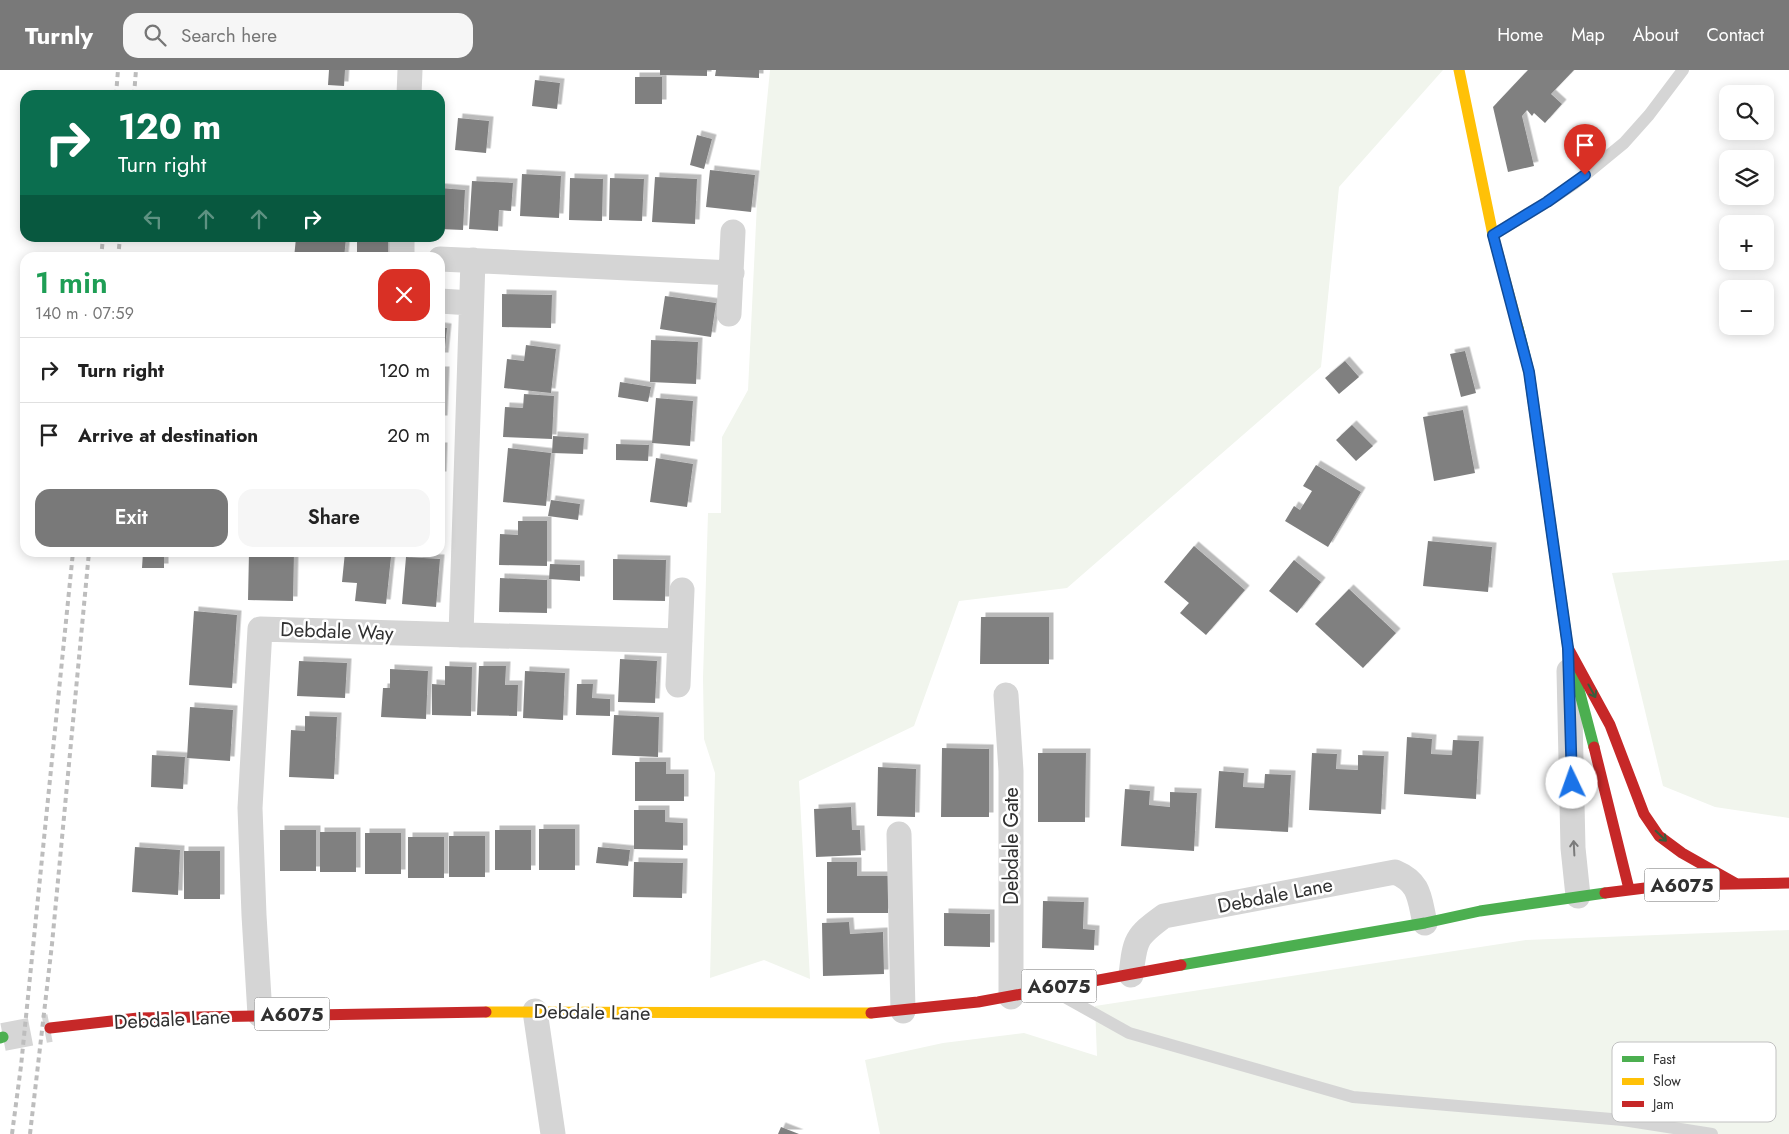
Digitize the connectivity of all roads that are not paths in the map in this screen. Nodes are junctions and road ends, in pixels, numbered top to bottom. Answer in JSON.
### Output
{"nodes":[{"id":1,"x":410,"y":70,"type":"edge"},
{"id":2,"x":1459,"y":70,"type":"edge"},
{"id":3,"x":1475,"y":70,"type":"edge"},
{"id":4,"x":1683,"y":70,"type":"edge"},
{"id":5,"x":1462,"y":83,"type":"junction"},
{"id":6,"x":409,"y":90,"type":"edge"},
{"id":7,"x":733,"y":232,"type":"dead end"},
{"id":8,"x":1493,"y":235,"type":"junction"},
{"id":9,"x":445,"y":258,"type":"edge"},
{"id":10,"x":473,"y":260,"type":"junction"},
{"id":11,"x":732,"y":273,"type":"junction"},
{"id":12,"x":445,"y":301,"type":"edge"},
{"id":13,"x":471,"y":303,"type":"junction"},
{"id":14,"x":729,"y":314,"type":"dead end"},
{"id":15,"x":682,"y":590,"type":"dead end"},
{"id":16,"x":461,"y":635,"type":"junction"},
{"id":17,"x":680,"y":641,"type":"junction"},
{"id":18,"x":1568,"y":648,"type":"junction"},
{"id":19,"x":678,"y":684,"type":"dead end"},
{"id":20,"x":1006,"y":695,"type":"dead end"},
{"id":21,"x":899,"y":834,"type":"dead end"},
{"id":22,"x":1789,"y":883,"type":"edge"},
{"id":23,"x":1736,"y":884,"type":"junction"},
{"id":24,"x":1629,"y":889,"type":"junction"},
{"id":25,"x":1578,"y":896,"type":"junction"},
{"id":26,"x":1425,"y":923,"type":"junction"},
{"id":27,"x":1131,"y":975,"type":"junction"},
{"id":28,"x":1050,"y":988,"type":"junction"},
{"id":29,"x":1011,"y":997,"type":"junction"},
{"id":30,"x":535,"y":1011,"type":"junction"},
{"id":31,"x":903,"y":1011,"type":"junction"},
{"id":32,"x":260,"y":1015,"type":"junction"},
{"id":33,"x":50,"y":1028,"type":"tunnel mouth"},
{"id":34,"x":1612,"y":1119,"type":"edge"},
{"id":35,"x":1636,"y":1122,"type":"edge"},
{"id":36,"x":553,"y":1134,"type":"edge"},
{"id":37,"x":1712,"y":1134,"type":"edge"}],
"edges":[{"from":1,"to":6,"type":"street"},
{"from":2,"to":5,"type":"main road"},
{"from":3,"to":5,"type":"lane"},
{"from":4,"to":8,"type":"lane"},
{"from":5,"to":8,"type":"main road"},
{"from":7,"to":11,"type":"street"},
{"from":8,"to":18,"type":"main road"},
{"from":9,"to":10,"type":"street"},
{"from":10,"to":11,"type":"street"},
{"from":10,"to":13,"type":"street"},
{"from":11,"to":14,"type":"street"},
{"from":12,"to":13,"type":"street"},
{"from":13,"to":16,"type":"street"},
{"from":15,"to":17,"type":"street"},
{"from":16,"to":17,"type":"street","name":"Debdale Way"},
{"from":16,"to":32,"type":"street","name":"Debdale Way"},
{"from":17,"to":19,"type":"street"},
{"from":18,"to":23,"type":"main road","one_way":true},
{"from":18,"to":24,"type":"main road"},
{"from":25,"to":18,"type":"street","one_way":true},
{"from":20,"to":29,"type":"street","name":"Debdale Gate"},
{"from":21,"to":31,"type":"street"},
{"from":22,"to":23,"type":"main road","name":"Debdale Lane","number":"A6075"},
{"from":23,"to":24,"type":"main road","name":"Debdale Lane","number":"A6075"},
{"from":24,"to":25,"type":"main road","name":"Debdale Lane","number":"A6075"},
{"from":25,"to":26,"type":"main road","name":"Debdale Lane","number":"A6075"},
{"from":26,"to":27,"type":"main road","name":"Debdale Lane","number":"A6075"},
{"from":26,"to":27,"type":"street","name":"Debdale Lane"},
{"from":27,"to":28,"type":"main road","name":"Debdale Lane","number":"A6075"},
{"from":28,"to":29,"type":"main road","name":"Debdale Lane","number":"A6075"},
{"from":28,"to":34,"type":"lane"},
{"from":29,"to":31,"type":"main road","name":"Debdale Lane","number":"A6075"},
{"from":30,"to":31,"type":"main road","name":"Debdale Lane","number":"A6075"},
{"from":30,"to":32,"type":"main road","name":"Debdale Lane","number":"A6075"},
{"from":30,"to":36,"type":"street"},
{"from":32,"to":33,"type":"main road","name":"Debdale Lane","number":"A6075"},
{"from":35,"to":37,"type":"lane"}]}
